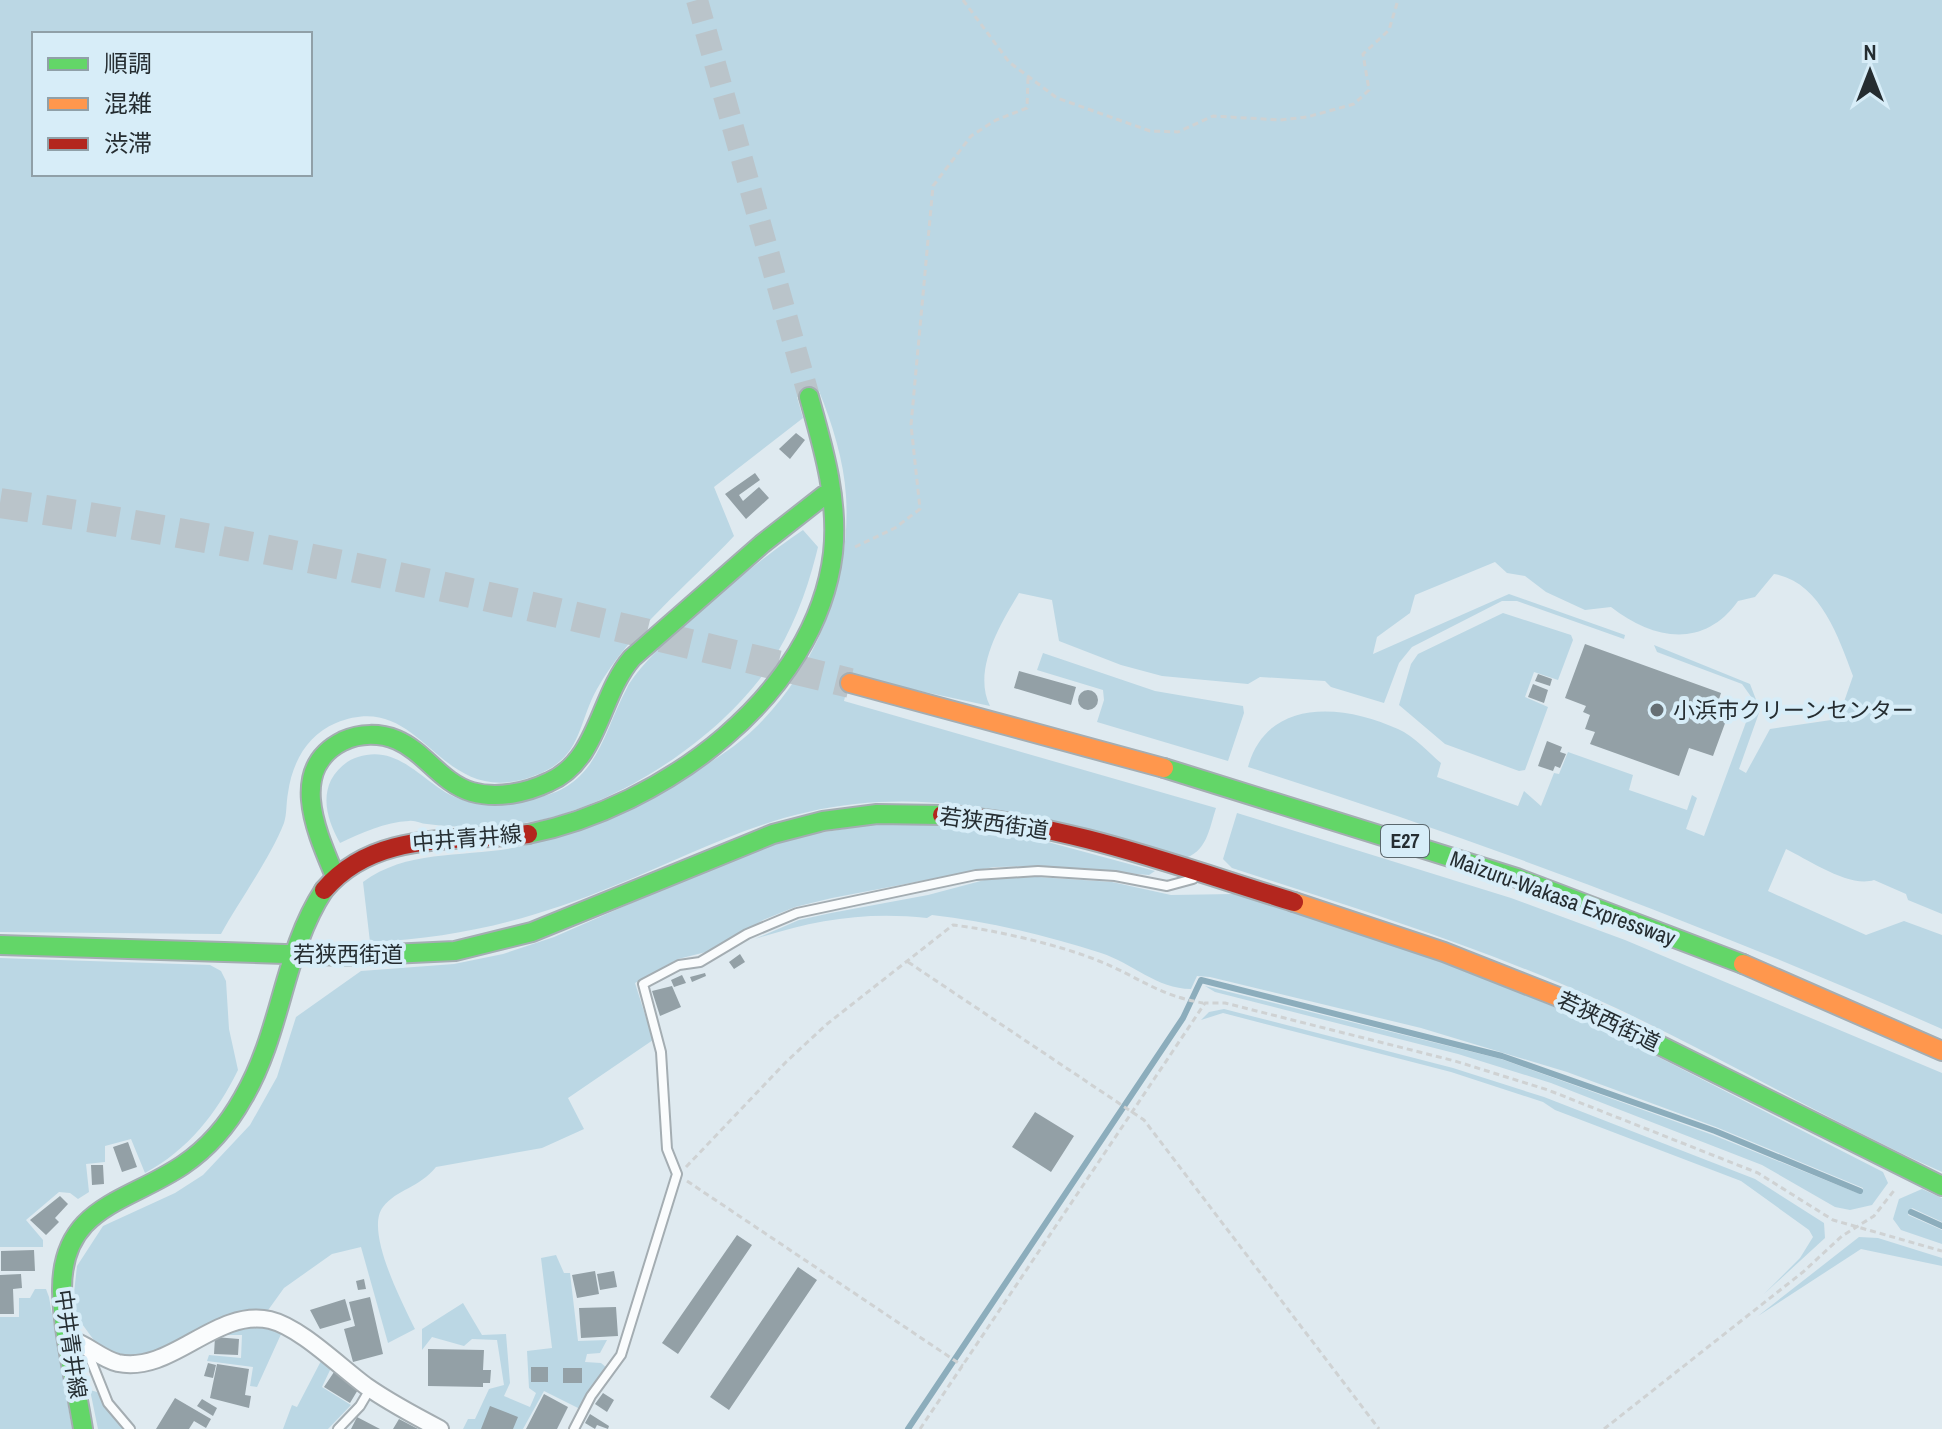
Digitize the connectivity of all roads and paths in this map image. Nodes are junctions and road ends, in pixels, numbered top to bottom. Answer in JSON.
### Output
{"nodes":[{"id":1,"x":963,"y":0,"type":"edge"},
{"id":2,"x":1398,"y":0,"type":"edge"},
{"id":3,"x":1028,"y":78,"type":"junction"},
{"id":4,"x":809,"y":397,"type":"tunnel mouth"},
{"id":5,"x":831,"y":490,"type":"junction"},
{"id":6,"x":833,"y":553,"type":"junction"},
{"id":7,"x":850,"y":683,"type":"tunnel mouth"},
{"id":8,"x":1206,"y":875,"type":"junction"},
{"id":9,"x":335,"y":876,"type":"junction"},
{"id":10,"x":0,"y":945,"type":"edge"},
{"id":11,"x":296,"y":954,"type":"junction"},
{"id":12,"x":908,"y":962,"type":"junction"},
{"id":13,"x":1205,"y":1003,"type":"junction"},
{"id":14,"x":1942,"y":1051,"type":"edge"},
{"id":15,"x":1133,"y":1111,"type":"junction"},
{"id":16,"x":1907,"y":1171,"type":"junction"},
{"id":17,"x":677,"y":1174,"type":"junction"},
{"id":18,"x":1942,"y":1186,"type":"edge"},
{"id":19,"x":1858,"y":1225,"type":"junction"},
{"id":20,"x":1942,"y":1251,"type":"edge"},
{"id":21,"x":77,"y":1341,"type":"junction"},
{"id":22,"x":963,"y":1366,"type":"junction"},
{"id":23,"x":370,"y":1389,"type":"junction"},
{"id":24,"x":83,"y":1429,"type":"edge"},
{"id":25,"x":130,"y":1429,"type":"edge"},
{"id":26,"x":338,"y":1429,"type":"edge"},
{"id":27,"x":440,"y":1429,"type":"edge"},
{"id":28,"x":574,"y":1429,"type":"edge"},
{"id":29,"x":920,"y":1429,"type":"edge"},
{"id":30,"x":1379,"y":1429,"type":"edge"},
{"id":31,"x":1604,"y":1429,"type":"edge"}],
"edges":[{"from":1,"to":3,"type":"path"},
{"from":2,"to":3,"type":"path"},
{"from":3,"to":6,"type":"path"},
{"from":4,"to":5,"type":"main road","name":"中井青井線"},
{"from":5,"to":6,"type":"main road","name":"中井青井線"},
{"from":5,"to":9,"type":"main road"},
{"from":6,"to":9,"type":"main road","name":"中井青井線"},
{"from":7,"to":14,"type":"main road","name":"Maizuru-Wakasa Expressway","number":"E27"},
{"from":8,"to":11,"type":"main road","name":"若狭西街道"},
{"from":8,"to":16,"type":"main road","name":"若狭西街道"},
{"from":8,"to":17,"type":"lane"},
{"from":9,"to":11,"type":"main road","name":"中井青井線"},
{"from":10,"to":11,"type":"main road","name":"若狭西街道"},
{"from":11,"to":21,"type":"main road","name":"中井青井線"},
{"from":12,"to":13,"type":"path"},
{"from":12,"to":15,"type":"path"},
{"from":12,"to":17,"type":"path"},
{"from":13,"to":15,"type":"path"},
{"from":13,"to":19,"type":"path"},
{"from":15,"to":22,"type":"path"},
{"from":15,"to":30,"type":"path"},
{"from":16,"to":18,"type":"main road","name":"若狭西街道"},
{"from":16,"to":19,"type":"path"},
{"from":17,"to":22,"type":"path"},
{"from":17,"to":28,"type":"lane"},
{"from":19,"to":20,"type":"path"},
{"from":19,"to":31,"type":"path"},
{"from":21,"to":23,"type":"street"},
{"from":21,"to":24,"type":"main road","name":"中井青井線"},
{"from":21,"to":25,"type":"lane"},
{"from":22,"to":29,"type":"path"},
{"from":23,"to":26,"type":"lane"},
{"from":23,"to":27,"type":"street"}]}
